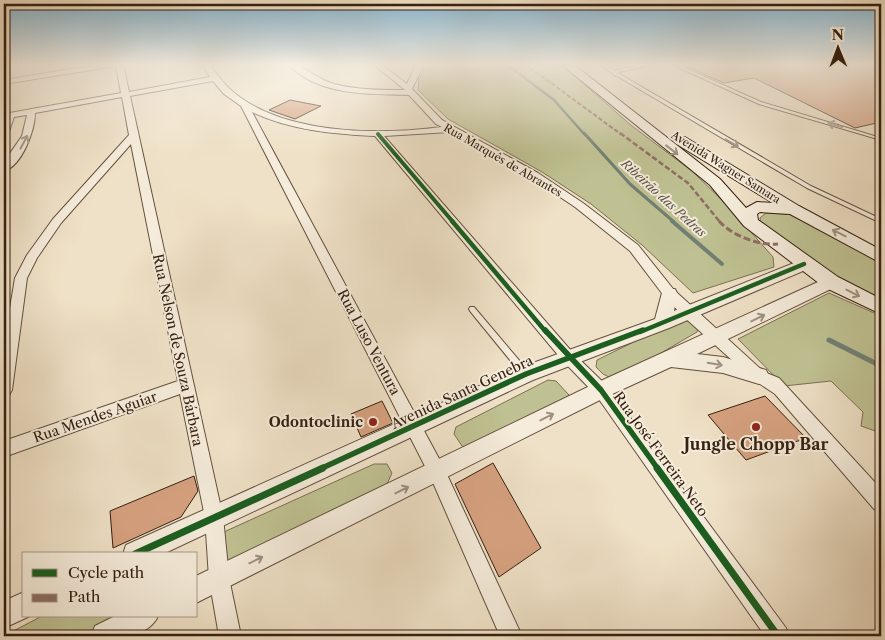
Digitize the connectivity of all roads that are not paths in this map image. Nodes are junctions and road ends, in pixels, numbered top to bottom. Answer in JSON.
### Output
{"nodes":[{"id":1,"x":130,"y":94,"type":"edge"},
{"id":2,"x":231,"y":94,"type":"edge"},
{"id":3,"x":412,"y":94,"type":"edge"},
{"id":4,"x":602,"y":94,"type":"edge"},
{"id":5,"x":617,"y":94,"type":"edge"},
{"id":6,"x":650,"y":94,"type":"edge"},
{"id":7,"x":740,"y":94,"type":"edge"},
{"id":8,"x":124,"y":95,"type":"junction"},
{"id":9,"x":244,"y":105,"type":"junction"},
{"id":10,"x":31,"y":111,"type":"junction"},
{"id":11,"x":7,"y":116,"type":"edge"},
{"id":12,"x":278,"y":120,"type":"junction"},
{"id":13,"x":450,"y":129,"type":"junction"},
{"id":14,"x":257,"y":130,"type":"junction"},
{"id":15,"x":4,"y":134,"type":"edge"},
{"id":16,"x":378,"y":134,"type":"junction"},
{"id":17,"x":132,"y":136,"type":"junction"},
{"id":18,"x":881,"y":139,"type":"edge"},
{"id":19,"x":4,"y":168,"type":"edge"},
{"id":20,"x":793,"y":209,"type":"junction"},
{"id":21,"x":881,"y":221,"type":"edge"},
{"id":22,"x":750,"y":222,"type":"junction"},
{"id":23,"x":881,"y":257,"type":"edge"},
{"id":24,"x":804,"y":264,"type":"junction"},
{"id":25,"x":831,"y":282,"type":"junction"},
{"id":26,"x":668,"y":289,"type":"junction"},
{"id":27,"x":881,"y":307,"type":"edge"},
{"id":28,"x":472,"y":309,"type":"dead end"},
{"id":29,"x":693,"y":311,"type":"junction"},
{"id":30,"x":663,"y":323,"type":"junction"},
{"id":31,"x":721,"y":336,"type":"junction"},
{"id":32,"x":568,"y":357,"type":"junction"},
{"id":33,"x":670,"y":359,"type":"junction"},
{"id":34,"x":526,"y":374,"type":"junction"},
{"id":35,"x":759,"y":376,"type":"junction"},
{"id":36,"x":186,"y":385,"type":"junction"},
{"id":37,"x":778,"y":389,"type":"junction"},
{"id":38,"x":4,"y":390,"type":"edge"},
{"id":39,"x":601,"y":390,"type":"junction"},
{"id":40,"x":414,"y":427,"type":"junction"},
{"id":41,"x":4,"y":449,"type":"edge"},
{"id":42,"x":438,"y":472,"type":"junction"},
{"id":43,"x":881,"y":502,"type":"edge"},
{"id":44,"x":214,"y":517,"type":"junction"},
{"id":45,"x":138,"y":552,"type":"edge"},
{"id":46,"x":219,"y":578,"type":"junction"},
{"id":47,"x":198,"y":589,"type":"edge"},
{"id":48,"x":22,"y":606,"type":"edge"},
{"id":49,"x":4,"y":614,"type":"edge"},
{"id":50,"x":140,"y":618,"type":"edge"},
{"id":51,"x":104,"y":636,"type":"edge"},
{"id":52,"x":230,"y":636,"type":"edge"},
{"id":53,"x":511,"y":636,"type":"edge"},
{"id":54,"x":778,"y":636,"type":"edge"}],
"edges":[{"from":1,"to":8,"type":"street"},
{"from":2,"to":9,"type":"street"},
{"from":3,"to":13,"type":"street","name":"Rua Marquês de Abrantes"},
{"from":4,"to":22,"type":"main road","name":"Avenida Wagner Samara","one_way":true},
{"from":5,"to":20,"type":"main road","name":"Avenida Wagner Samara"},
{"from":6,"to":21,"type":"lane","one_way":true},
{"from":18,"to":7,"type":"lane","one_way":true},
{"from":8,"to":10,"type":"street"},
{"from":8,"to":17,"type":"street","name":"Rua Nelson de Souza Bárbara"},
{"from":9,"to":12,"type":"street"},
{"from":9,"to":14,"type":"street","name":"Rua Luso Ventura"},
{"from":10,"to":11,"type":"street"},
{"from":19,"to":10,"type":"street","one_way":true},
{"from":11,"to":15,"type":"street"},
{"from":12,"to":14,"type":"street"},
{"from":12,"to":16,"type":"street"},
{"from":13,"to":16,"type":"street"},
{"from":13,"to":26,"type":"street","name":"Rua Marquês de Abrantes"},
{"from":14,"to":40,"type":"street","name":"Rua Luso Ventura"},
{"from":16,"to":32,"type":"street","name":"Rua José Ferreira Neto"},
{"from":17,"to":36,"type":"street","name":"Rua Nelson de Souza Bárbara"},
{"from":17,"to":38,"type":"street"},
{"from":20,"to":22,"type":"main road"},
{"from":23,"to":20,"type":"main road","name":"Avenida Wagner Samara","one_way":true},
{"from":22,"to":24,"type":"main road","name":"Avenida Wagner Samara"},
{"from":24,"to":25,"type":"main road","name":"Avenida Wagner Samara"},
{"from":24,"to":29,"type":"street","name":"Avenida Santa Genebra"},
{"from":25,"to":27,"type":"main road","name":"Avenida Wagner Samara","one_way":true},
{"from":31,"to":25,"type":"street","one_way":true},
{"from":26,"to":29,"type":"street","name":"Rua Marquês de Abrantes"},
{"from":26,"to":30,"type":"street"},
{"from":28,"to":34,"type":"lane"},
{"from":29,"to":30,"type":"street","name":"Avenida Santa Genebra"},
{"from":29,"to":31,"type":"street","name":"Rua Marquês de Abrantes"},
{"from":30,"to":32,"type":"street","name":"Avenida Santa Genebra"},
{"from":31,"to":33,"type":"street"},
{"from":31,"to":35,"type":"street","name":"Rua Marquês de Abrantes"},
{"from":31,"to":37,"type":"street","name":"Rua Marquês de Abrantes"},
{"from":32,"to":34,"type":"street","name":"Avenida Santa Genebra"},
{"from":32,"to":39,"type":"street","name":"Rua José Ferreira Neto"},
{"from":33,"to":35,"type":"street","one_way":true},
{"from":33,"to":39,"type":"street"},
{"from":34,"to":40,"type":"street","name":"Avenida Santa Genebra"},
{"from":35,"to":37,"type":"street","name":"Rua Marquês de Abrantes"},
{"from":36,"to":41,"type":"street","name":"Rua Mendes Aguiar"},
{"from":36,"to":44,"type":"street","name":"Rua Nelson de Souza Bárbara"},
{"from":37,"to":43,"type":"street","name":"Rua Marquês de Abrantes"},
{"from":42,"to":39,"type":"street","one_way":true},
{"from":39,"to":54,"type":"street","name":"Rua José Ferreira Neto"},
{"from":40,"to":42,"type":"street","name":"Rua Luso Ventura"},
{"from":40,"to":44,"type":"street","name":"Avenida Santa Genebra"},
{"from":46,"to":42,"type":"street","one_way":true},
{"from":42,"to":53,"type":"street","name":"Rua Luso Ventura"},
{"from":44,"to":45,"type":"street","name":"Avenida Santa Genebra"},
{"from":44,"to":46,"type":"street","name":"Rua Nelson de Souza Bárbara"},
{"from":46,"to":47,"type":"street"},
{"from":46,"to":52,"type":"street","name":"Rua Nelson de Souza Bárbara"},
{"from":48,"to":49,"type":"street"},
{"from":50,"to":51,"type":"street"}]}
